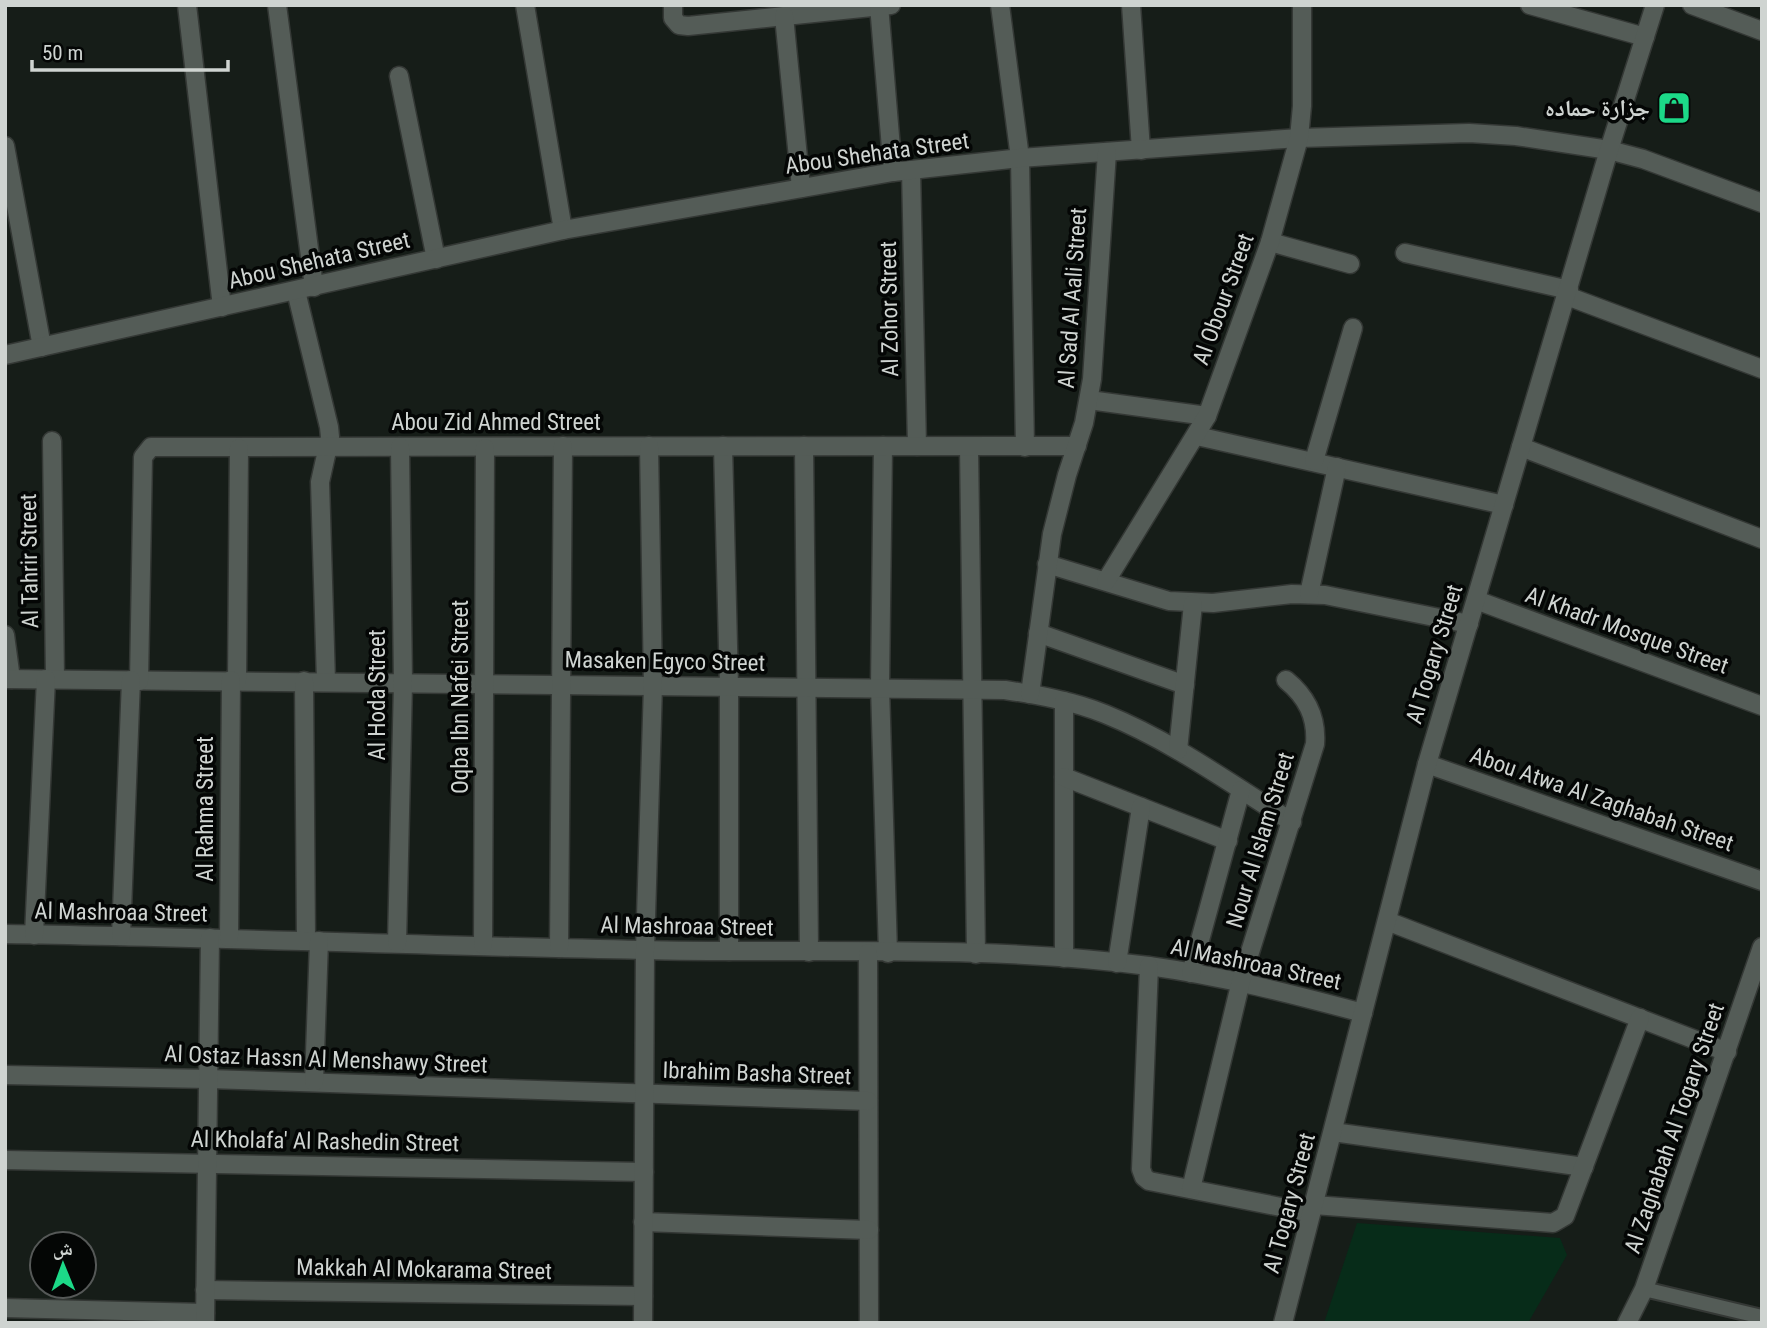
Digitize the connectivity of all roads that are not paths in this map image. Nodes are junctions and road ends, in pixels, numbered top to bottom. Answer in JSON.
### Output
{"nodes":[{"id":1,"x":187,"y":5,"type":"edge"},
{"id":2,"x":277,"y":5,"type":"edge"},
{"id":3,"x":525,"y":5,"type":"edge"},
{"id":4,"x":673,"y":5,"type":"edge"},
{"id":5,"x":1000,"y":5,"type":"edge"},
{"id":6,"x":1131,"y":5,"type":"edge"},
{"id":7,"x":1302,"y":5,"type":"edge"},
{"id":8,"x":1530,"y":5,"type":"edge"},
{"id":9,"x":1655,"y":5,"type":"edge"},
{"id":10,"x":1692,"y":5,"type":"edge"},
{"id":11,"x":883,"y":6,"type":"edge"},
{"id":12,"x":784,"y":16,"type":"junction"},
{"id":13,"x":1762,"y":31,"type":"edge"},
{"id":14,"x":1645,"y":37,"type":"junction"},
{"id":15,"x":399,"y":76,"type":"dead end"},
{"id":16,"x":1299,"y":138,"type":"junction"},
{"id":17,"x":5,"y":146,"type":"edge"},
{"id":18,"x":1141,"y":150,"type":"junction"},
{"id":19,"x":1609,"y":150,"type":"junction"},
{"id":20,"x":1108,"y":152,"type":"junction"},
{"id":21,"x":1020,"y":158,"type":"junction"},
{"id":22,"x":902,"y":171,"type":"junction"},
{"id":23,"x":801,"y":188,"type":"junction"},
{"id":24,"x":1762,"y":203,"type":"edge"},
{"id":25,"x":563,"y":230,"type":"junction"},
{"id":26,"x":1270,"y":242,"type":"junction"},
{"id":27,"x":1405,"y":253,"type":"dead end"},
{"id":28,"x":436,"y":258,"type":"junction"},
{"id":29,"x":1350,"y":264,"type":"dead end"},
{"id":30,"x":314,"y":287,"type":"junction"},
{"id":31,"x":296,"y":291,"type":"junction"},
{"id":32,"x":1568,"y":293,"type":"junction"},
{"id":33,"x":222,"y":307,"type":"junction"},
{"id":34,"x":1353,"y":328,"type":"dead end"},
{"id":35,"x":42,"y":347,"type":"junction"},
{"id":36,"x":5,"y":355,"type":"edge"},
{"id":37,"x":1762,"y":369,"type":"edge"},
{"id":38,"x":1089,"y":400,"type":"junction"},
{"id":39,"x":1207,"y":416,"type":"junction"},
{"id":40,"x":1196,"y":436,"type":"junction"},
{"id":41,"x":52,"y":441,"type":"dead end"},
{"id":42,"x":563,"y":446,"type":"junction"},
{"id":43,"x":649,"y":446,"type":"junction"},
{"id":44,"x":723,"y":446,"type":"junction"},
{"id":45,"x":804,"y":446,"type":"junction"},
{"id":46,"x":883,"y":446,"type":"junction"},
{"id":47,"x":917,"y":446,"type":"junction"},
{"id":48,"x":1025,"y":446,"type":"junction"},
{"id":49,"x":1077,"y":446,"type":"junction"},
{"id":50,"x":400,"y":447,"type":"junction"},
{"id":51,"x":969,"y":447,"type":"junction"},
{"id":52,"x":1521,"y":447,"type":"junction"},
{"id":53,"x":239,"y":448,"type":"junction"},
{"id":54,"x":328,"y":448,"type":"junction"},
{"id":55,"x":485,"y":448,"type":"junction"},
{"id":56,"x":1314,"y":461,"type":"junction"},
{"id":57,"x":1337,"y":467,"type":"junction"},
{"id":58,"x":1504,"y":505,"type":"junction"},
{"id":59,"x":1762,"y":539,"type":"edge"},
{"id":60,"x":1048,"y":564,"type":"junction"},
{"id":61,"x":1106,"y":581,"type":"junction"},
{"id":62,"x":1309,"y":594,"type":"junction"},
{"id":63,"x":1476,"y":600,"type":"junction"},
{"id":64,"x":1194,"y":604,"type":"junction"},
{"id":65,"x":1469,"y":624,"type":"junction"},
{"id":66,"x":1038,"y":633,"type":"junction"},
{"id":67,"x":5,"y":635,"type":"edge"},
{"id":68,"x":8,"y":679,"type":"edge"},
{"id":69,"x":51,"y":679,"type":"junction"},
{"id":70,"x":135,"y":680,"type":"junction"},
{"id":71,"x":234,"y":680,"type":"junction"},
{"id":72,"x":1286,"y":680,"type":"dead end"},
{"id":73,"x":304,"y":681,"type":"junction"},
{"id":74,"x":326,"y":681,"type":"junction"},
{"id":75,"x":403,"y":682,"type":"junction"},
{"id":76,"x":484,"y":683,"type":"junction"},
{"id":77,"x":563,"y":684,"type":"junction"},
{"id":78,"x":653,"y":685,"type":"junction"},
{"id":79,"x":1185,"y":685,"type":"junction"},
{"id":80,"x":729,"y":686,"type":"junction"},
{"id":81,"x":805,"y":687,"type":"junction"},
{"id":82,"x":880,"y":687,"type":"junction"},
{"id":83,"x":972,"y":689,"type":"junction"},
{"id":84,"x":1030,"y":694,"type":"junction"},
{"id":85,"x":1064,"y":701,"type":"junction"},
{"id":86,"x":1762,"y":706,"type":"edge"},
{"id":87,"x":1178,"y":750,"type":"junction"},
{"id":88,"x":1427,"y":764,"type":"junction"},
{"id":89,"x":1064,"y":777,"type":"junction"},
{"id":90,"x":1241,"y":790,"type":"junction"},
{"id":91,"x":1141,"y":807,"type":"junction"},
{"id":92,"x":1292,"y":822,"type":"junction"},
{"id":93,"x":1228,"y":841,"type":"junction"},
{"id":94,"x":1762,"y":881,"type":"edge"},
{"id":95,"x":1387,"y":921,"type":"junction"},
{"id":96,"x":5,"y":934,"type":"edge"},
{"id":97,"x":34,"y":934,"type":"junction"},
{"id":98,"x":121,"y":936,"type":"junction"},
{"id":99,"x":210,"y":937,"type":"junction"},
{"id":100,"x":229,"y":938,"type":"junction"},
{"id":101,"x":313,"y":940,"type":"junction"},
{"id":102,"x":397,"y":943,"type":"junction"},
{"id":103,"x":483,"y":945,"type":"junction"},
{"id":104,"x":1762,"y":947,"type":"edge"},
{"id":105,"x":559,"y":948,"type":"junction"},
{"id":106,"x":645,"y":950,"type":"junction"},
{"id":107,"x":729,"y":951,"type":"junction"},
{"id":108,"x":809,"y":952,"type":"junction"},
{"id":109,"x":868,"y":953,"type":"junction"},
{"id":110,"x":888,"y":953,"type":"junction"},
{"id":111,"x":976,"y":954,"type":"junction"},
{"id":112,"x":1064,"y":958,"type":"junction"},
{"id":113,"x":1117,"y":963,"type":"junction"},
{"id":114,"x":1149,"y":966,"type":"junction"},
{"id":115,"x":1191,"y":973,"type":"junction"},
{"id":116,"x":1241,"y":981,"type":"junction"},
{"id":117,"x":1363,"y":1013,"type":"junction"},
{"id":118,"x":1640,"y":1018,"type":"junction"},
{"id":119,"x":1727,"y":1052,"type":"junction"},
{"id":120,"x":5,"y":1075,"type":"edge"},
{"id":121,"x":208,"y":1079,"type":"junction"},
{"id":122,"x":314,"y":1082,"type":"junction"},
{"id":123,"x":644,"y":1094,"type":"junction"},
{"id":124,"x":868,"y":1101,"type":"junction"},
{"id":125,"x":1333,"y":1132,"type":"junction"},
{"id":126,"x":5,"y":1160,"type":"edge"},
{"id":127,"x":207,"y":1163,"type":"junction"},
{"id":128,"x":1584,"y":1167,"type":"junction"},
{"id":129,"x":644,"y":1172,"type":"junction"},
{"id":130,"x":1191,"y":1189,"type":"junction"},
{"id":131,"x":1312,"y":1209,"type":"junction"},
{"id":132,"x":643,"y":1222,"type":"junction"},
{"id":133,"x":869,"y":1230,"type":"junction"},
{"id":134,"x":1644,"y":1289,"type":"junction"},
{"id":135,"x":205,"y":1290,"type":"junction"},
{"id":136,"x":643,"y":1296,"type":"junction"},
{"id":137,"x":5,"y":1308,"type":"edge"},
{"id":138,"x":1762,"y":1317,"type":"edge"},
{"id":139,"x":205,"y":1318,"type":"edge"},
{"id":140,"x":643,"y":1323,"type":"edge"},
{"id":141,"x":869,"y":1323,"type":"edge"},
{"id":142,"x":1283,"y":1323,"type":"edge"},
{"id":143,"x":1628,"y":1323,"type":"edge"}],
"edges":[{"from":1,"to":33,"type":"street"},
{"from":2,"to":30,"type":"street"},
{"from":3,"to":25,"type":"street"},
{"from":4,"to":12,"type":"street"},
{"from":5,"to":21,"type":"street"},
{"from":6,"to":18,"type":"street"},
{"from":7,"to":16,"type":"street","name":"Al Obour Street"},
{"from":8,"to":14,"type":"street"},
{"from":9,"to":14,"type":"street","name":"Al Togary Street"},
{"from":10,"to":13,"type":"street"},
{"from":11,"to":12,"type":"street"},
{"from":11,"to":22,"type":"street","name":"Al Zohor Street"},
{"from":12,"to":23,"type":"street"},
{"from":14,"to":19,"type":"street","name":"Al Togary Street"},
{"from":15,"to":28,"type":"street"},
{"from":16,"to":18,"type":"street","name":"Abou Shehata Street"},
{"from":16,"to":19,"type":"street","name":"Abou Shehata Street"},
{"from":16,"to":26,"type":"street","name":"Al Obour Street"},
{"from":17,"to":35,"type":"street"},
{"from":18,"to":20,"type":"street","name":"Abou Shehata Street"},
{"from":19,"to":24,"type":"street","name":"Abou Shehata Street"},
{"from":19,"to":32,"type":"street","name":"Al Togary Street"},
{"from":20,"to":21,"type":"street","name":"Abou Shehata Street"},
{"from":20,"to":38,"type":"street","name":"Al Sad Al Aali Street"},
{"from":21,"to":22,"type":"street","name":"Abou Shehata Street"},
{"from":21,"to":48,"type":"street"},
{"from":22,"to":23,"type":"street","name":"Abou Shehata Street"},
{"from":22,"to":47,"type":"street","name":"Al Zohor Street"},
{"from":23,"to":25,"type":"street","name":"Abou Shehata Street"},
{"from":25,"to":28,"type":"street","name":"Abou Shehata Street"},
{"from":26,"to":29,"type":"street"},
{"from":26,"to":39,"type":"street","name":"Al Obour Street"},
{"from":27,"to":32,"type":"street"},
{"from":28,"to":30,"type":"street","name":"Abou Shehata Street"},
{"from":30,"to":31,"type":"street","name":"Abou Shehata Street"},
{"from":31,"to":33,"type":"street","name":"Abou Shehata Street"},
{"from":31,"to":54,"type":"street"},
{"from":32,"to":37,"type":"street"},
{"from":32,"to":52,"type":"street","name":"Al Togary Street"},
{"from":33,"to":35,"type":"street","name":"Abou Shehata Street"},
{"from":34,"to":56,"type":"street"},
{"from":35,"to":36,"type":"street","name":"Abou Shehata Street"},
{"from":38,"to":39,"type":"street"},
{"from":38,"to":49,"type":"street","name":"Al Sad Al Aali Street"},
{"from":39,"to":40,"type":"street","name":"Al Obour Street"},
{"from":40,"to":56,"type":"street"},
{"from":40,"to":61,"type":"street","name":"Al Obour Street"},
{"from":41,"to":69,"type":"street","name":"Al Tahrir Street"},
{"from":42,"to":43,"type":"street","name":"Abou Zid Ahmed Street"},
{"from":42,"to":55,"type":"street","name":"Abou Zid Ahmed Street"},
{"from":42,"to":77,"type":"street"},
{"from":43,"to":44,"type":"street","name":"Abou Zid Ahmed Street"},
{"from":43,"to":78,"type":"street"},
{"from":44,"to":45,"type":"street","name":"Abou Zid Ahmed Street"},
{"from":44,"to":80,"type":"street"},
{"from":45,"to":46,"type":"street","name":"Abou Zid Ahmed Street"},
{"from":45,"to":81,"type":"street"},
{"from":46,"to":47,"type":"street","name":"Abou Zid Ahmed Street"},
{"from":46,"to":82,"type":"street"},
{"from":47,"to":51,"type":"street","name":"Abou Zid Ahmed Street"},
{"from":48,"to":49,"type":"street","name":"Abou Zid Ahmed Street"},
{"from":48,"to":51,"type":"street","name":"Abou Zid Ahmed Street"},
{"from":49,"to":60,"type":"street","name":"Al Sad Al Aali Street"},
{"from":50,"to":54,"type":"street","name":"Abou Zid Ahmed Street"},
{"from":50,"to":55,"type":"street","name":"Abou Zid Ahmed Street"},
{"from":50,"to":75,"type":"street","name":"Al Hoda Street"},
{"from":51,"to":83,"type":"street"},
{"from":52,"to":58,"type":"street","name":"Al Togary Street"},
{"from":52,"to":59,"type":"street"},
{"from":53,"to":54,"type":"street","name":"Abou Zid Ahmed Street"},
{"from":53,"to":70,"type":"street","name":"Abou Zid Ahmed Street"},
{"from":53,"to":71,"type":"street","name":"Al Rahma Street"},
{"from":54,"to":74,"type":"street"},
{"from":55,"to":76,"type":"street","name":"Oqba Ibn Nafei Street"},
{"from":56,"to":57,"type":"street"},
{"from":57,"to":58,"type":"street"},
{"from":57,"to":62,"type":"street"},
{"from":58,"to":63,"type":"street","name":"Al Togary Street"},
{"from":60,"to":61,"type":"street"},
{"from":60,"to":66,"type":"street","name":"Al Sad Al Aali Street"},
{"from":61,"to":64,"type":"street"},
{"from":62,"to":64,"type":"street"},
{"from":62,"to":65,"type":"street"},
{"from":63,"to":65,"type":"street","name":"Al Togary Street"},
{"from":63,"to":86,"type":"street","name":"Al Khadr Mosque Street"},
{"from":64,"to":79,"type":"street"},
{"from":65,"to":88,"type":"street","name":"Al Togary Street"},
{"from":66,"to":79,"type":"street"},
{"from":66,"to":84,"type":"street","name":"Al Sad Al Aali Street"},
{"from":67,"to":68,"type":"street"},
{"from":68,"to":69,"type":"street","name":"Masaken Egyco Street"},
{"from":69,"to":70,"type":"street","name":"Masaken Egyco Street"},
{"from":69,"to":97,"type":"street","name":"Al Tahrir Street"},
{"from":70,"to":71,"type":"street","name":"Masaken Egyco Street"},
{"from":70,"to":98,"type":"street","name":"Abou Zid Ahmed Street"},
{"from":71,"to":73,"type":"street","name":"Masaken Egyco Street"},
{"from":71,"to":100,"type":"street","name":"Al Rahma Street"},
{"from":72,"to":92,"type":"street","name":"Nour Al Islam Street"},
{"from":73,"to":74,"type":"street","name":"Masaken Egyco Street"},
{"from":73,"to":101,"type":"street"},
{"from":74,"to":75,"type":"street","name":"Masaken Egyco Street"},
{"from":75,"to":76,"type":"street","name":"Masaken Egyco Street"},
{"from":75,"to":102,"type":"street","name":"Al Hoda Street"},
{"from":76,"to":77,"type":"street","name":"Masaken Egyco Street"},
{"from":76,"to":103,"type":"street","name":"Oqba Ibn Nafei Street"},
{"from":77,"to":78,"type":"street","name":"Masaken Egyco Street"},
{"from":77,"to":105,"type":"street"},
{"from":78,"to":80,"type":"street","name":"Masaken Egyco Street"},
{"from":78,"to":106,"type":"street"},
{"from":79,"to":87,"type":"street"},
{"from":80,"to":81,"type":"street","name":"Masaken Egyco Street"},
{"from":80,"to":107,"type":"street"},
{"from":81,"to":82,"type":"street","name":"Masaken Egyco Street"},
{"from":81,"to":108,"type":"street"},
{"from":82,"to":83,"type":"street","name":"Masaken Egyco Street"},
{"from":82,"to":110,"type":"street"},
{"from":83,"to":84,"type":"street","name":"Masaken Egyco Street"},
{"from":83,"to":111,"type":"street"},
{"from":84,"to":85,"type":"street","name":"Masaken Egyco Street"},
{"from":85,"to":87,"type":"street","name":"Masaken Egyco Street"},
{"from":85,"to":89,"type":"street"},
{"from":87,"to":90,"type":"street","name":"Masaken Egyco Street"},
{"from":88,"to":94,"type":"street","name":"Abou Atwa Al Zaghabah Street"},
{"from":88,"to":95,"type":"street","name":"Al Togary Street"},
{"from":89,"to":91,"type":"street"},
{"from":89,"to":112,"type":"street"},
{"from":90,"to":92,"type":"street","name":"Masaken Egyco Street"},
{"from":90,"to":93,"type":"street"},
{"from":91,"to":93,"type":"street"},
{"from":91,"to":113,"type":"street"},
{"from":92,"to":116,"type":"street","name":"Nour Al Islam Street"},
{"from":93,"to":115,"type":"street"},
{"from":95,"to":117,"type":"street","name":"Al Togary Street"},
{"from":95,"to":118,"type":"street"},
{"from":96,"to":97,"type":"street","name":"Al Mashroaa Street"},
{"from":97,"to":98,"type":"street","name":"Al Mashroaa Street"},
{"from":98,"to":99,"type":"street","name":"Al Mashroaa Street"},
{"from":99,"to":100,"type":"street","name":"Al Mashroaa Street"},
{"from":99,"to":121,"type":"street"},
{"from":100,"to":101,"type":"street","name":"Al Mashroaa Street"},
{"from":101,"to":102,"type":"street","name":"Al Mashroaa Street"},
{"from":101,"to":122,"type":"street"},
{"from":102,"to":103,"type":"street","name":"Al Mashroaa Street"},
{"from":103,"to":105,"type":"street","name":"Al Mashroaa Street"},
{"from":104,"to":119,"type":"street","name":"Al Zaghabah Al Togary Street"},
{"from":105,"to":106,"type":"street","name":"Al Mashroaa Street"},
{"from":106,"to":107,"type":"street","name":"Al Mashroaa Street"},
{"from":106,"to":123,"type":"street"},
{"from":107,"to":108,"type":"street","name":"Al Mashroaa Street"},
{"from":108,"to":109,"type":"street","name":"Al Mashroaa Street"},
{"from":109,"to":110,"type":"street","name":"Al Mashroaa Street"},
{"from":109,"to":124,"type":"street"},
{"from":110,"to":111,"type":"street","name":"Al Mashroaa Street"},
{"from":111,"to":112,"type":"street","name":"Al Mashroaa Street"},
{"from":112,"to":113,"type":"street","name":"Al Mashroaa Street"},
{"from":113,"to":114,"type":"street","name":"Al Mashroaa Street"},
{"from":114,"to":115,"type":"street","name":"Al Mashroaa Street"},
{"from":114,"to":130,"type":"street"},
{"from":115,"to":116,"type":"street","name":"Al Mashroaa Street"},
{"from":116,"to":117,"type":"street","name":"Al Mashroaa Street"},
{"from":116,"to":130,"type":"street","name":"Nour Al Islam Street"},
{"from":117,"to":125,"type":"street","name":"Al Togary Street"},
{"from":118,"to":119,"type":"street"},
{"from":118,"to":128,"type":"street"},
{"from":119,"to":134,"type":"street","name":"Al Zaghabah Al Togary Street"},
{"from":120,"to":121,"type":"street","name":"Al Ostaz Hassn Al Menshawy Street"},
{"from":121,"to":122,"type":"street","name":"Al Ostaz Hassn Al Menshawy Street"},
{"from":121,"to":127,"type":"street"},
{"from":122,"to":123,"type":"street","name":"Al Ostaz Hassn Al Menshawy Street"},
{"from":123,"to":124,"type":"street","name":"Ibrahim Basha Street"},
{"from":123,"to":129,"type":"street"},
{"from":124,"to":133,"type":"street"},
{"from":125,"to":128,"type":"street"},
{"from":125,"to":131,"type":"street","name":"Al Togary Street"},
{"from":126,"to":127,"type":"street","name":"Al Kholafa' Al Rashedin Street"},
{"from":127,"to":129,"type":"street","name":"Al Kholafa' Al Rashedin Street"},
{"from":127,"to":135,"type":"street"},
{"from":128,"to":131,"type":"street"},
{"from":129,"to":132,"type":"street"},
{"from":130,"to":131,"type":"street"},
{"from":131,"to":142,"type":"street","name":"Al Togary Street"},
{"from":132,"to":133,"type":"street"},
{"from":132,"to":136,"type":"street"},
{"from":133,"to":141,"type":"street"},
{"from":134,"to":138,"type":"lane"},
{"from":134,"to":143,"type":"street","name":"Al Zaghabah Al Togary Street"},
{"from":135,"to":136,"type":"street","name":"Makkah Al Mokarama Street"},
{"from":135,"to":139,"type":"street"},
{"from":136,"to":140,"type":"street"},
{"from":137,"to":139,"type":"street"}]}
